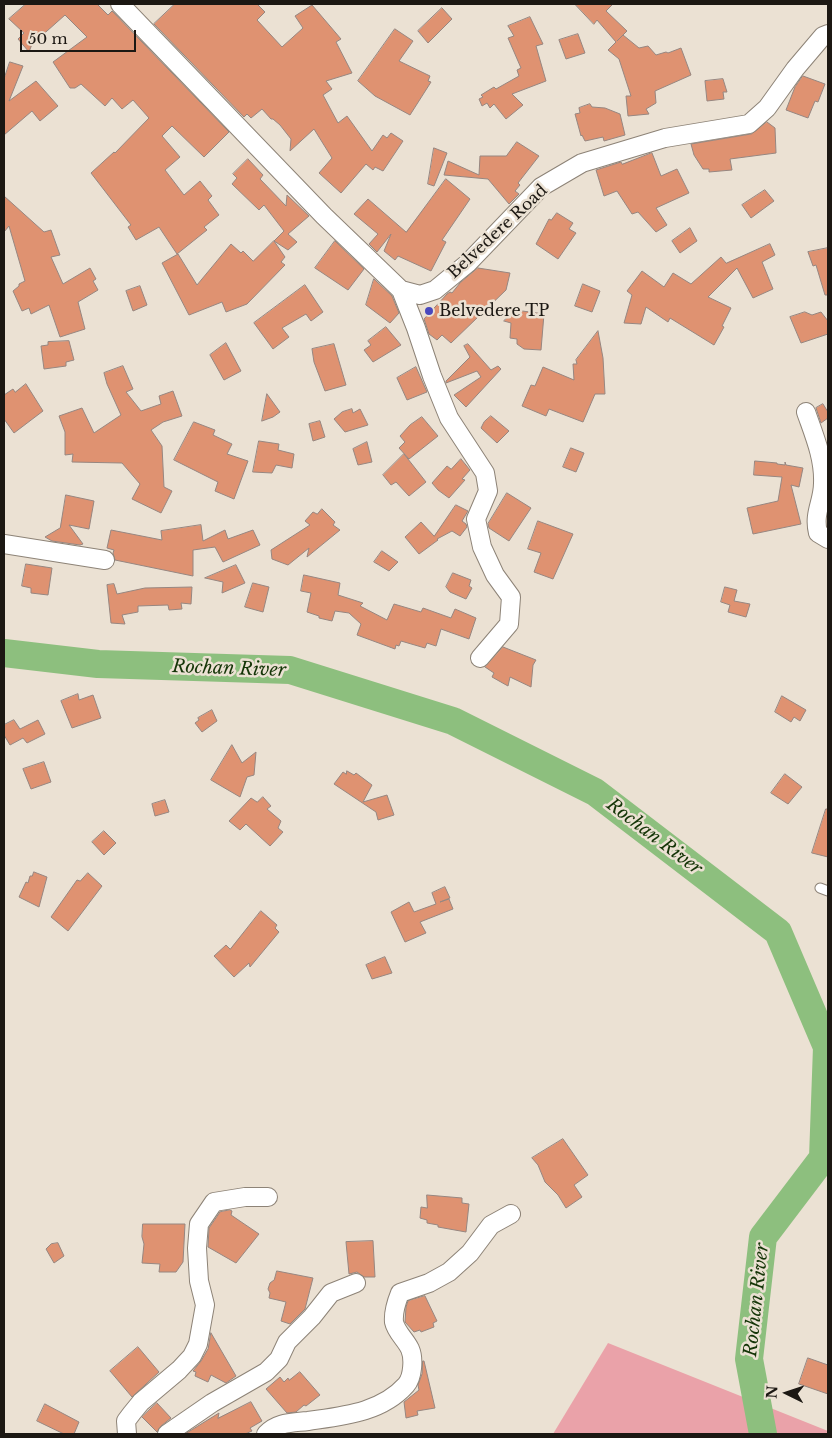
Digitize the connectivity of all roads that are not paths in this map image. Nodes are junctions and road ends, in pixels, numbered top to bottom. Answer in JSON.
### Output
{"nodes":[{"id":1,"x":120,"y":4,"type":"edge"},
{"id":2,"x":828,"y":34,"type":"edge"},
{"id":3,"x":401,"y":290,"type":"junction"},
{"id":4,"x":806,"y":412,"type":"dead end"},
{"id":5,"x":828,"y":539,"type":"edge"},
{"id":6,"x":4,"y":544,"type":"edge"},
{"id":7,"x":105,"y":560,"type":"dead end"},
{"id":8,"x":480,"y":658,"type":"dead end"},
{"id":9,"x":268,"y":1197,"type":"dead end"},
{"id":10,"x":511,"y":1214,"type":"dead end"},
{"id":11,"x":356,"y":1283,"type":"dead end"},
{"id":12,"x":127,"y":1434,"type":"edge"},
{"id":13,"x":167,"y":1434,"type":"edge"},
{"id":14,"x":266,"y":1434,"type":"edge"}],
"edges":[{"from":1,"to":3,"type":"street"},
{"from":2,"to":3,"type":"street","name":"Belvedere Road"},
{"from":3,"to":8,"type":"street"},
{"from":4,"to":5,"type":"street"},
{"from":6,"to":7,"type":"street"},
{"from":9,"to":12,"type":"street"},
{"from":10,"to":14,"type":"street"},
{"from":11,"to":13,"type":"street"}]}
